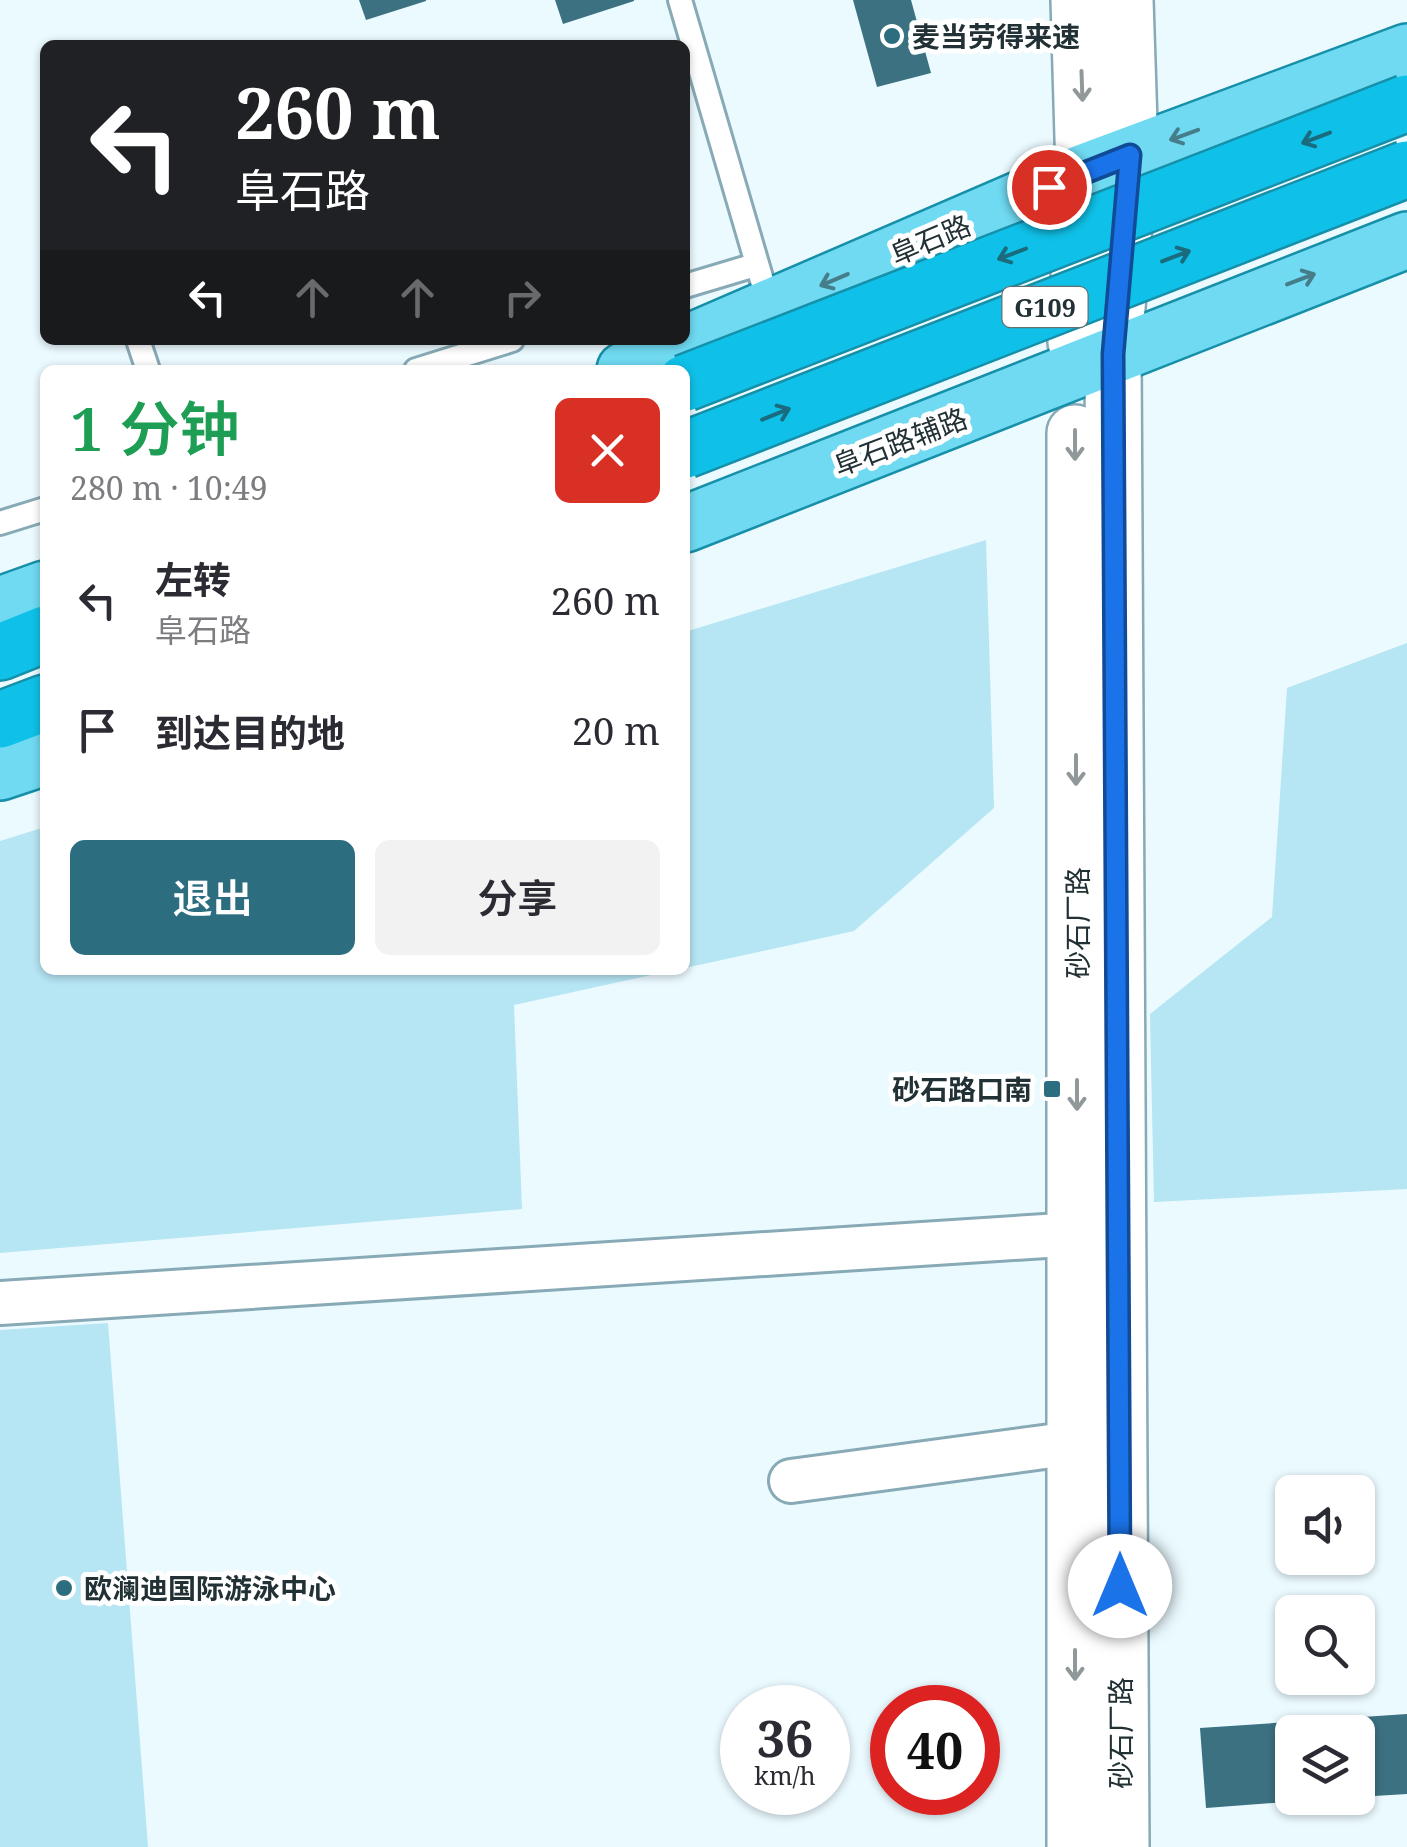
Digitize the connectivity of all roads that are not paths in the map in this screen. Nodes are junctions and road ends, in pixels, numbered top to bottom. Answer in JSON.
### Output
{"nodes":[{"id":1,"x":680,"y":0,"type":"edge"},
{"id":2,"x":1079,"y":0,"type":"edge"},
{"id":3,"x":1125,"y":0,"type":"edge"},
{"id":4,"x":1407,"y":52,"type":"edge"},
{"id":5,"x":1407,"y":104,"type":"edge"},
{"id":6,"x":1107,"y":164,"type":"junction"},
{"id":7,"x":1407,"y":170,"type":"edge"},
{"id":8,"x":1407,"y":240,"type":"edge"},
{"id":9,"x":690,"y":286,"type":"edge"},
{"id":10,"x":763,"y":286,"type":"junction"},
{"id":11,"x":690,"y":331,"type":"edge"},
{"id":12,"x":496,"y":345,"type":"edge"},
{"id":13,"x":667,"y":345,"type":"edge"},
{"id":14,"x":1094,"y":364,"type":"junction"},
{"id":15,"x":432,"y":365,"type":"edge"},
{"id":16,"x":634,"y":365,"type":"edge"},
{"id":17,"x":690,"y":380,"type":"edge"},
{"id":18,"x":690,"y":448,"type":"edge"},
{"id":19,"x":40,"y":510,"type":"edge"},
{"id":20,"x":0,"y":522,"type":"edge"},
{"id":21,"x":690,"y":522,"type":"edge"},
{"id":22,"x":40,"y":591,"type":"edge"},
{"id":23,"x":0,"y":606,"type":"edge"},
{"id":24,"x":40,"y":636,"type":"edge"},
{"id":25,"x":0,"y":652,"type":"edge"},
{"id":26,"x":40,"y":704,"type":"edge"},
{"id":27,"x":0,"y":720,"type":"edge"},
{"id":28,"x":40,"y":759,"type":"edge"},
{"id":29,"x":0,"y":772,"type":"edge"},
{"id":30,"x":1077,"y":1234,"type":"junction"},
{"id":31,"x":0,"y":1303,"type":"edge"},
{"id":32,"x":1097,"y":1440,"type":"junction"},
{"id":33,"x":791,"y":1481,"type":"dead end"},
{"id":34,"x":1075,"y":1847,"type":"edge"},
{"id":35,"x":1121,"y":1847,"type":"edge"}],
"edges":[{"from":1,"to":10,"type":"lane"},
{"from":2,"to":6,"type":"street","name":"砂石厂路","one_way":true},
{"from":3,"to":6,"type":"street","name":"砂石厂路"},
{"from":4,"to":6,"type":"main road","name":"阜石路","one_way":true},
{"from":5,"to":17,"type":"highway","name":"阜石路","number":"G109","one_way":true,"bridge":true},
{"from":6,"to":10,"type":"main road","name":"阜石路","one_way":true},
{"from":6,"to":14,"type":"street","name":"砂石厂路"},
{"from":18,"to":7,"type":"highway","number":"G109","one_way":true,"bridge":true},
{"from":14,"to":8,"type":"main road","one_way":true},
{"from":9,"to":10,"type":"lane"},
{"from":10,"to":11,"type":"main road","name":"阜石路"},
{"from":12,"to":15,"type":"lane"},
{"from":13,"to":16,"type":"main road","name":"阜石路"},
{"from":14,"to":21,"type":"main road","name":"阜石路辅路"},
{"from":14,"to":30,"type":"street","name":"砂石厂路","one_way":true},
{"from":14,"to":32,"type":"street","name":"砂石厂路"},
{"from":19,"to":20,"type":"lane"},
{"from":22,"to":23,"type":"main road"},
{"from":24,"to":25,"type":"highway"},
{"from":26,"to":27,"type":"highway"},
{"from":28,"to":29,"type":"main road"},
{"from":30,"to":31,"type":"street"},
{"from":30,"to":32,"type":"street","name":"砂石厂路"},
{"from":32,"to":33,"type":"street"},
{"from":32,"to":34,"type":"street","name":"砂石厂路","one_way":true},
{"from":32,"to":35,"type":"street","name":"砂石厂路"}]}
